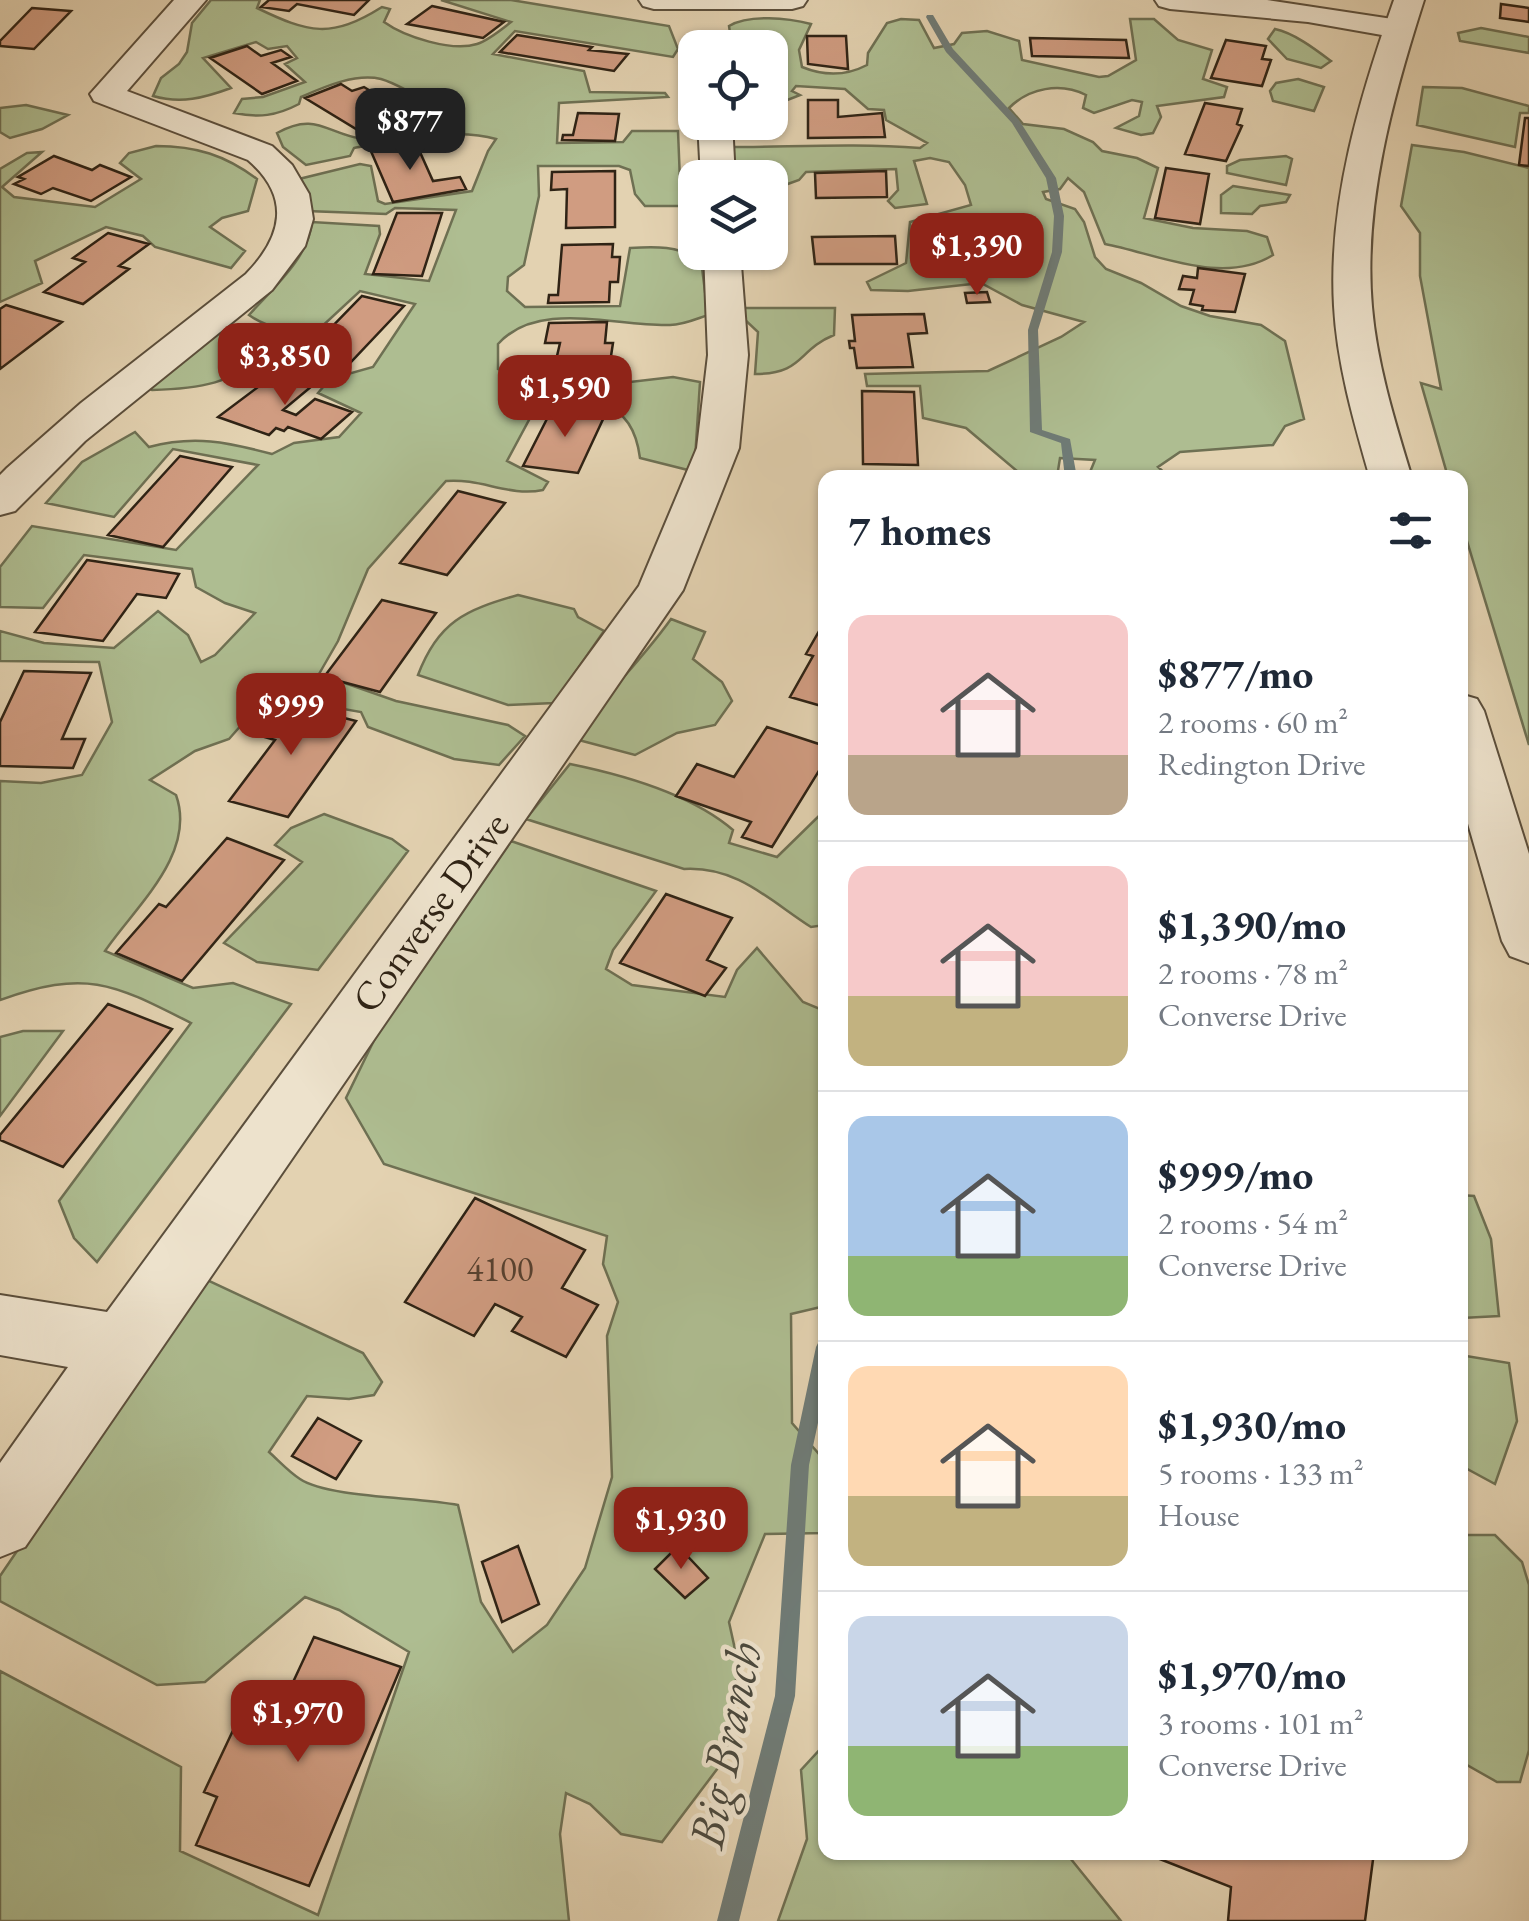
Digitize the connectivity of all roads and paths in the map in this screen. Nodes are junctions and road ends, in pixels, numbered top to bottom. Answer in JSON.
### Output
{"nodes":[{"id":1,"x":191,"y":0,"type":"edge"},
{"id":2,"x":654,"y":0,"type":"edge"},
{"id":3,"x":792,"y":0,"type":"edge"},
{"id":4,"x":1170,"y":0,"type":"edge"},
{"id":5,"x":1404,"y":14,"type":"edge"},
{"id":6,"x":709,"y":17,"type":"edge"},
{"id":7,"x":723,"y":270,"type":"edge"},
{"id":8,"x":1389,"y":470,"type":"edge"},
{"id":9,"x":0,"y":501,"type":"edge"},
{"id":10,"x":1468,"y":738,"type":"edge"},
{"id":11,"x":1529,"y":942,"type":"edge"},
{"id":12,"x":0,"y":1325,"type":"edge"},
{"id":13,"x":122,"y":1345,"type":"junction"},
{"id":14,"x":0,"y":1522,"type":"edge"}],
"edges":[{"from":1,"to":9,"type":"street"},
{"from":2,"to":6,"type":"street"},
{"from":3,"to":6,"type":"street"},
{"from":4,"to":5,"type":"street"},
{"from":5,"to":8,"type":"street"},
{"from":7,"to":13,"type":"street","name":"Converse Drive"},
{"from":10,"to":11,"type":"street"},
{"from":12,"to":13,"type":"street"},
{"from":13,"to":14,"type":"street","name":"Converse Drive"}]}
